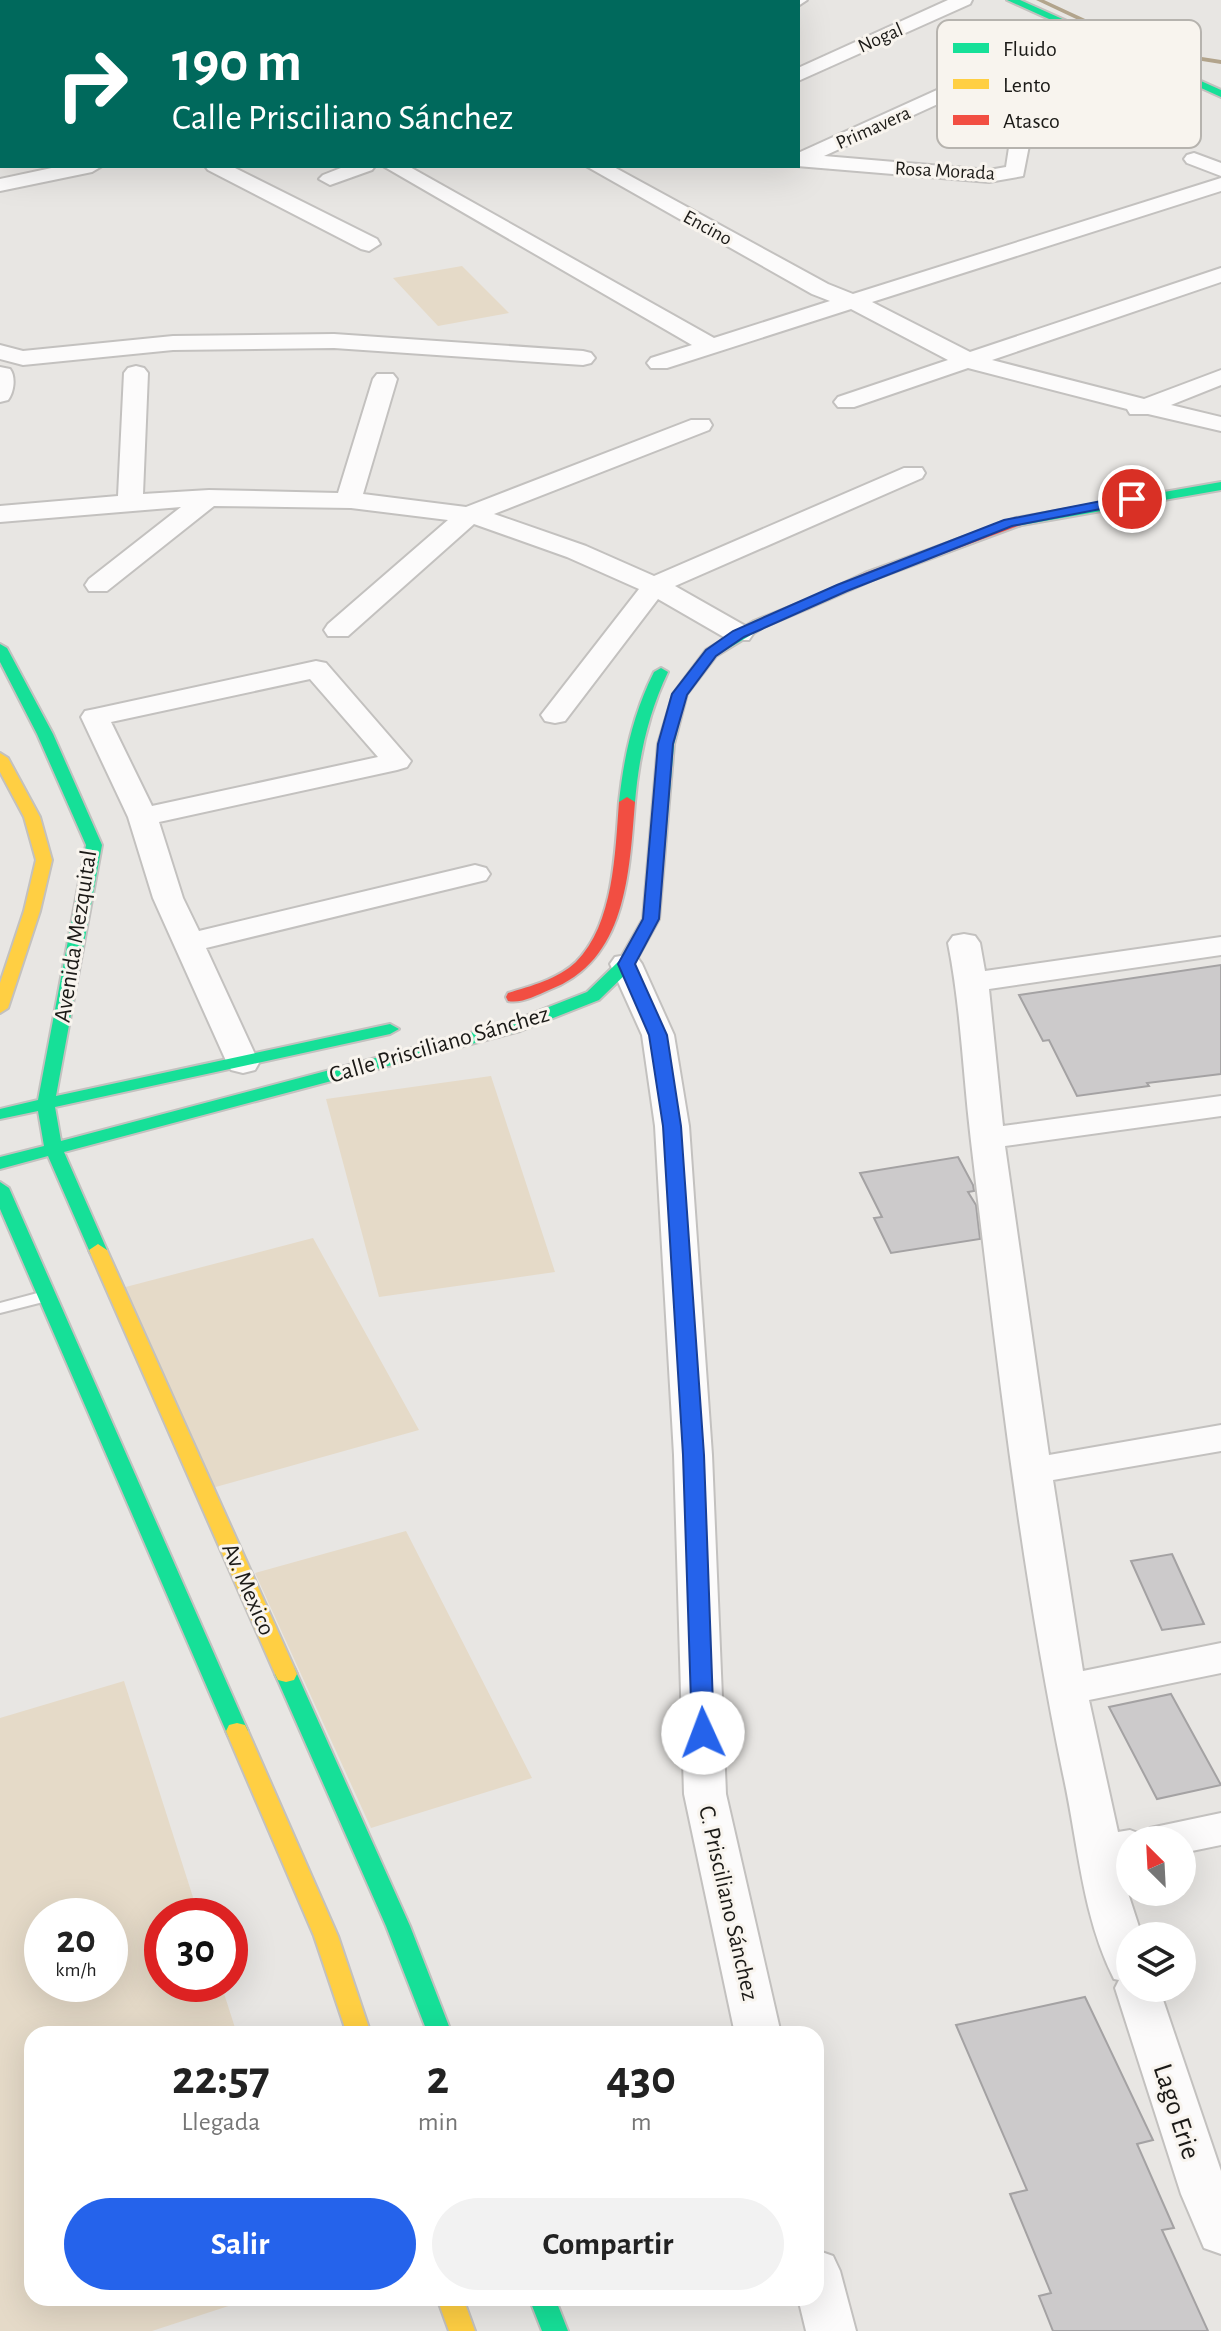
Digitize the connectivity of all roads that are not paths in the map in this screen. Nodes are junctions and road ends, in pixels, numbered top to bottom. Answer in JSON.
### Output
{"nodes":[{"id":1,"x":963,"y":0,"type":"edge"},
{"id":2,"x":1012,"y":0,"type":"edge"},
{"id":3,"x":1053,"y":20,"type":"edge"},
{"id":4,"x":800,"y":74,"type":"edge"},
{"id":5,"x":1201,"y":85,"type":"edge"},
{"id":6,"x":1221,"y":94,"type":"edge"},
{"id":7,"x":937,"y":98,"type":"edge"},
{"id":8,"x":1020,"y":148,"type":"edge"},
{"id":9,"x":800,"y":159,"type":"edge"},
{"id":10,"x":1194,"y":159,"type":"dead end"},
{"id":11,"x":800,"y":160,"type":"edge"},
{"id":12,"x":82,"y":168,"type":"edge"},
{"id":13,"x":219,"y":168,"type":"edge"},
{"id":14,"x":360,"y":168,"type":"edge"},
{"id":15,"x":397,"y":168,"type":"edge"},
{"id":16,"x":600,"y":168,"type":"edge"},
{"id":17,"x":1221,"y":170,"type":"edge"},
{"id":18,"x":330,"y":179,"type":"dead end"},
{"id":19,"x":1221,"y":184,"type":"edge"},
{"id":20,"x":0,"y":185,"type":"edge"},
{"id":21,"x":369,"y":244,"type":"dead end"},
{"id":22,"x":1221,"y":275,"type":"edge"},
{"id":23,"x":846,"y":306,"type":"junction"},
{"id":24,"x":713,"y":347,"type":"junction"},
{"id":25,"x":583,"y":358,"type":"dead end"},
{"id":26,"x":659,"y":363,"type":"dead end"},
{"id":27,"x":960,"y":364,"type":"junction"},
{"id":28,"x":136,"y":373,"type":"dead end"},
{"id":29,"x":1,"y":374,"type":"edge"},
{"id":30,"x":1221,"y":377,"type":"edge"},
{"id":31,"x":385,"y":379,"type":"dead end"},
{"id":32,"x":846,"y":402,"type":"dead end"},
{"id":33,"x":1133,"y":412,"type":"junction"},
{"id":34,"x":1221,"y":424,"type":"edge"},
{"id":35,"x":700,"y":425,"type":"dead end"},
{"id":36,"x":1221,"y":451,"type":"edge"},
{"id":37,"x":913,"y":473,"type":"dead end"},
{"id":38,"x":1221,"y":486,"type":"edge"},
{"id":39,"x":209,"y":498,"type":"junction"},
{"id":40,"x":130,"y":501,"type":"junction"},
{"id":41,"x":348,"y":501,"type":"junction"},
{"id":42,"x":0,"y":514,"type":"edge"},
{"id":43,"x":469,"y":515,"type":"junction"},
{"id":44,"x":98,"y":585,"type":"dead end"},
{"id":45,"x":655,"y":585,"type":"junction"},
{"id":46,"x":742,"y":607,"type":"dead end"},
{"id":47,"x":704,"y":627,"type":"junction"},
{"id":48,"x":338,"y":630,"type":"dead end"},
{"id":49,"x":739,"y":634,"type":"junction"},
{"id":50,"x":0,"y":648,"type":"edge"},
{"id":51,"x":675,"y":652,"type":"dead end"},
{"id":52,"x":555,"y":715,"type":"dead end"},
{"id":53,"x":0,"y":758,"type":"edge"},
{"id":54,"x":143,"y":817,"type":"junction"},
{"id":55,"x":475,"y":874,"type":"dead end"},
{"id":56,"x":188,"y":943,"type":"junction"},
{"id":57,"x":964,"y":943,"type":"dead end"},
{"id":58,"x":1221,"y":946,"type":"edge"},
{"id":59,"x":626,"y":964,"type":"junction"},
{"id":60,"x":972,"y":982,"type":"junction"},
{"id":61,"x":502,"y":1001,"type":"dead end"},
{"id":62,"x":0,"y":1008,"type":"edge"},
{"id":63,"x":413,"y":1024,"type":"dead end"},
{"id":64,"x":243,"y":1063,"type":"junction"},
{"id":65,"x":46,"y":1105,"type":"junction"},
{"id":66,"x":1221,"y":1106,"type":"edge"},
{"id":67,"x":0,"y":1114,"type":"edge"},
{"id":68,"x":987,"y":1138,"type":"junction"},
{"id":69,"x":53,"y":1147,"type":"junction"},
{"id":70,"x":0,"y":1163,"type":"edge"},
{"id":71,"x":0,"y":1188,"type":"edge"},
{"id":72,"x":47,"y":1296,"type":"junction"},
{"id":73,"x":0,"y":1308,"type":"edge"},
{"id":74,"x":1221,"y":1438,"type":"edge"},
{"id":75,"x":1032,"y":1471,"type":"junction"},
{"id":76,"x":1221,"y":1658,"type":"edge"},
{"id":77,"x":1066,"y":1690,"type":"junction"},
{"id":78,"x":1221,"y":1829,"type":"edge"},
{"id":79,"x":1196,"y":1834,"type":"edge"},
{"id":80,"x":1116,"y":1849,"type":"edge"},
{"id":81,"x":1116,"y":1923,"type":"edge"},
{"id":82,"x":1142,"y":2002,"type":"edge"},
{"id":83,"x":356,"y":2026,"type":"edge"},
{"id":84,"x":437,"y":2026,"type":"edge"},
{"id":85,"x":756,"y":2026,"type":"edge"},
{"id":86,"x":1216,"y":2206,"type":"edge"},
{"id":87,"x":824,"y":2303,"type":"edge"},
{"id":88,"x":453,"y":2306,"type":"edge"},
{"id":89,"x":545,"y":2306,"type":"edge"},
{"id":90,"x":462,"y":2331,"type":"edge"},
{"id":91,"x":555,"y":2331,"type":"edge"},
{"id":92,"x":831,"y":2331,"type":"edge"}],
"edges":[{"from":1,"to":4,"type":"street","name":"Nogal"},
{"from":2,"to":3,"type":"street"},
{"from":5,"to":6,"type":"street"},
{"from":7,"to":9,"type":"street","name":"Primavera"},
{"from":8,"to":11,"type":"street","name":"Rosa Morada"},
{"from":10,"to":17,"type":"street"},
{"from":12,"to":20,"type":"street"},
{"from":13,"to":21,"type":"street"},
{"from":14,"to":18,"type":"street"},
{"from":15,"to":24,"type":"street"},
{"from":16,"to":23,"type":"street","name":"Encino"},
{"from":19,"to":23,"type":"street"},
{"from":22,"to":27,"type":"street"},
{"from":23,"to":24,"type":"street"},
{"from":23,"to":27,"type":"street"},
{"from":24,"to":26,"type":"street"},
{"from":25,"to":29,"type":"street"},
{"from":27,"to":32,"type":"street"},
{"from":27,"to":33,"type":"street"},
{"from":28,"to":40,"type":"street"},
{"from":30,"to":33,"type":"street"},
{"from":31,"to":41,"type":"street"},
{"from":33,"to":34,"type":"street"},
{"from":33,"to":36,"type":"street"},
{"from":35,"to":43,"type":"street"},
{"from":37,"to":45,"type":"street"},
{"from":38,"to":49,"type":"street","name":"Calle Prisciliano Sánchez"},
{"from":39,"to":40,"type":"street"},
{"from":39,"to":41,"type":"street"},
{"from":39,"to":44,"type":"street"},
{"from":40,"to":42,"type":"street"},
{"from":41,"to":43,"type":"street"},
{"from":43,"to":45,"type":"street"},
{"from":43,"to":48,"type":"street"},
{"from":45,"to":47,"type":"street"},
{"from":45,"to":52,"type":"street"},
{"from":46,"to":47,"type":"street"},
{"from":47,"to":49,"type":"street"},
{"from":49,"to":59,"type":"street","name":"Calle Prisciliano Sánchez"},
{"from":50,"to":65,"type":"street","name":"Avenida Mezquital"},
{"from":51,"to":61,"type":"street","name":"Calle Prisciliano Sánchez"},
{"from":53,"to":62,"type":"street","name":"Avenida Mezquital"},
{"from":54,"to":54,"type":"street"},
{"from":54,"to":56,"type":"street"},
{"from":55,"to":56,"type":"street"},
{"from":56,"to":64,"type":"street"},
{"from":57,"to":60,"type":"street"},
{"from":58,"to":60,"type":"street"},
{"from":59,"to":69,"type":"street","name":"Calle Prisciliano Sánchez"},
{"from":59,"to":85,"type":"street","name":"C. Prisciliano Sánchez"},
{"from":60,"to":68,"type":"street"},
{"from":63,"to":64,"type":"street","name":"Calle Prisciliano Sánchez"},
{"from":64,"to":65,"type":"street","name":"Calle Prisciliano Sánchez"},
{"from":65,"to":67,"type":"street","name":"Calle Prisciliano Sánchez"},
{"from":65,"to":69,"type":"street","name":"Avenida Mezquital"},
{"from":66,"to":68,"type":"street"},
{"from":68,"to":75,"type":"street"},
{"from":69,"to":70,"type":"street","name":"Calle Prisciliano Sánchez"},
{"from":69,"to":84,"type":"street","name":"Av. Mexico"},
{"from":71,"to":72,"type":"street"},
{"from":72,"to":73,"type":"lane"},
{"from":72,"to":83,"type":"street"},
{"from":74,"to":75,"type":"street"},
{"from":75,"to":77,"type":"street"},
{"from":76,"to":77,"type":"street"},
{"from":77,"to":80,"type":"street"},
{"from":78,"to":79,"type":"street"},
{"from":80,"to":81,"type":"street"},
{"from":82,"to":86,"type":"street","name":"Lago Erie"},
{"from":87,"to":92,"type":"street"},
{"from":88,"to":90,"type":"street"},
{"from":89,"to":91,"type":"street"}]}
